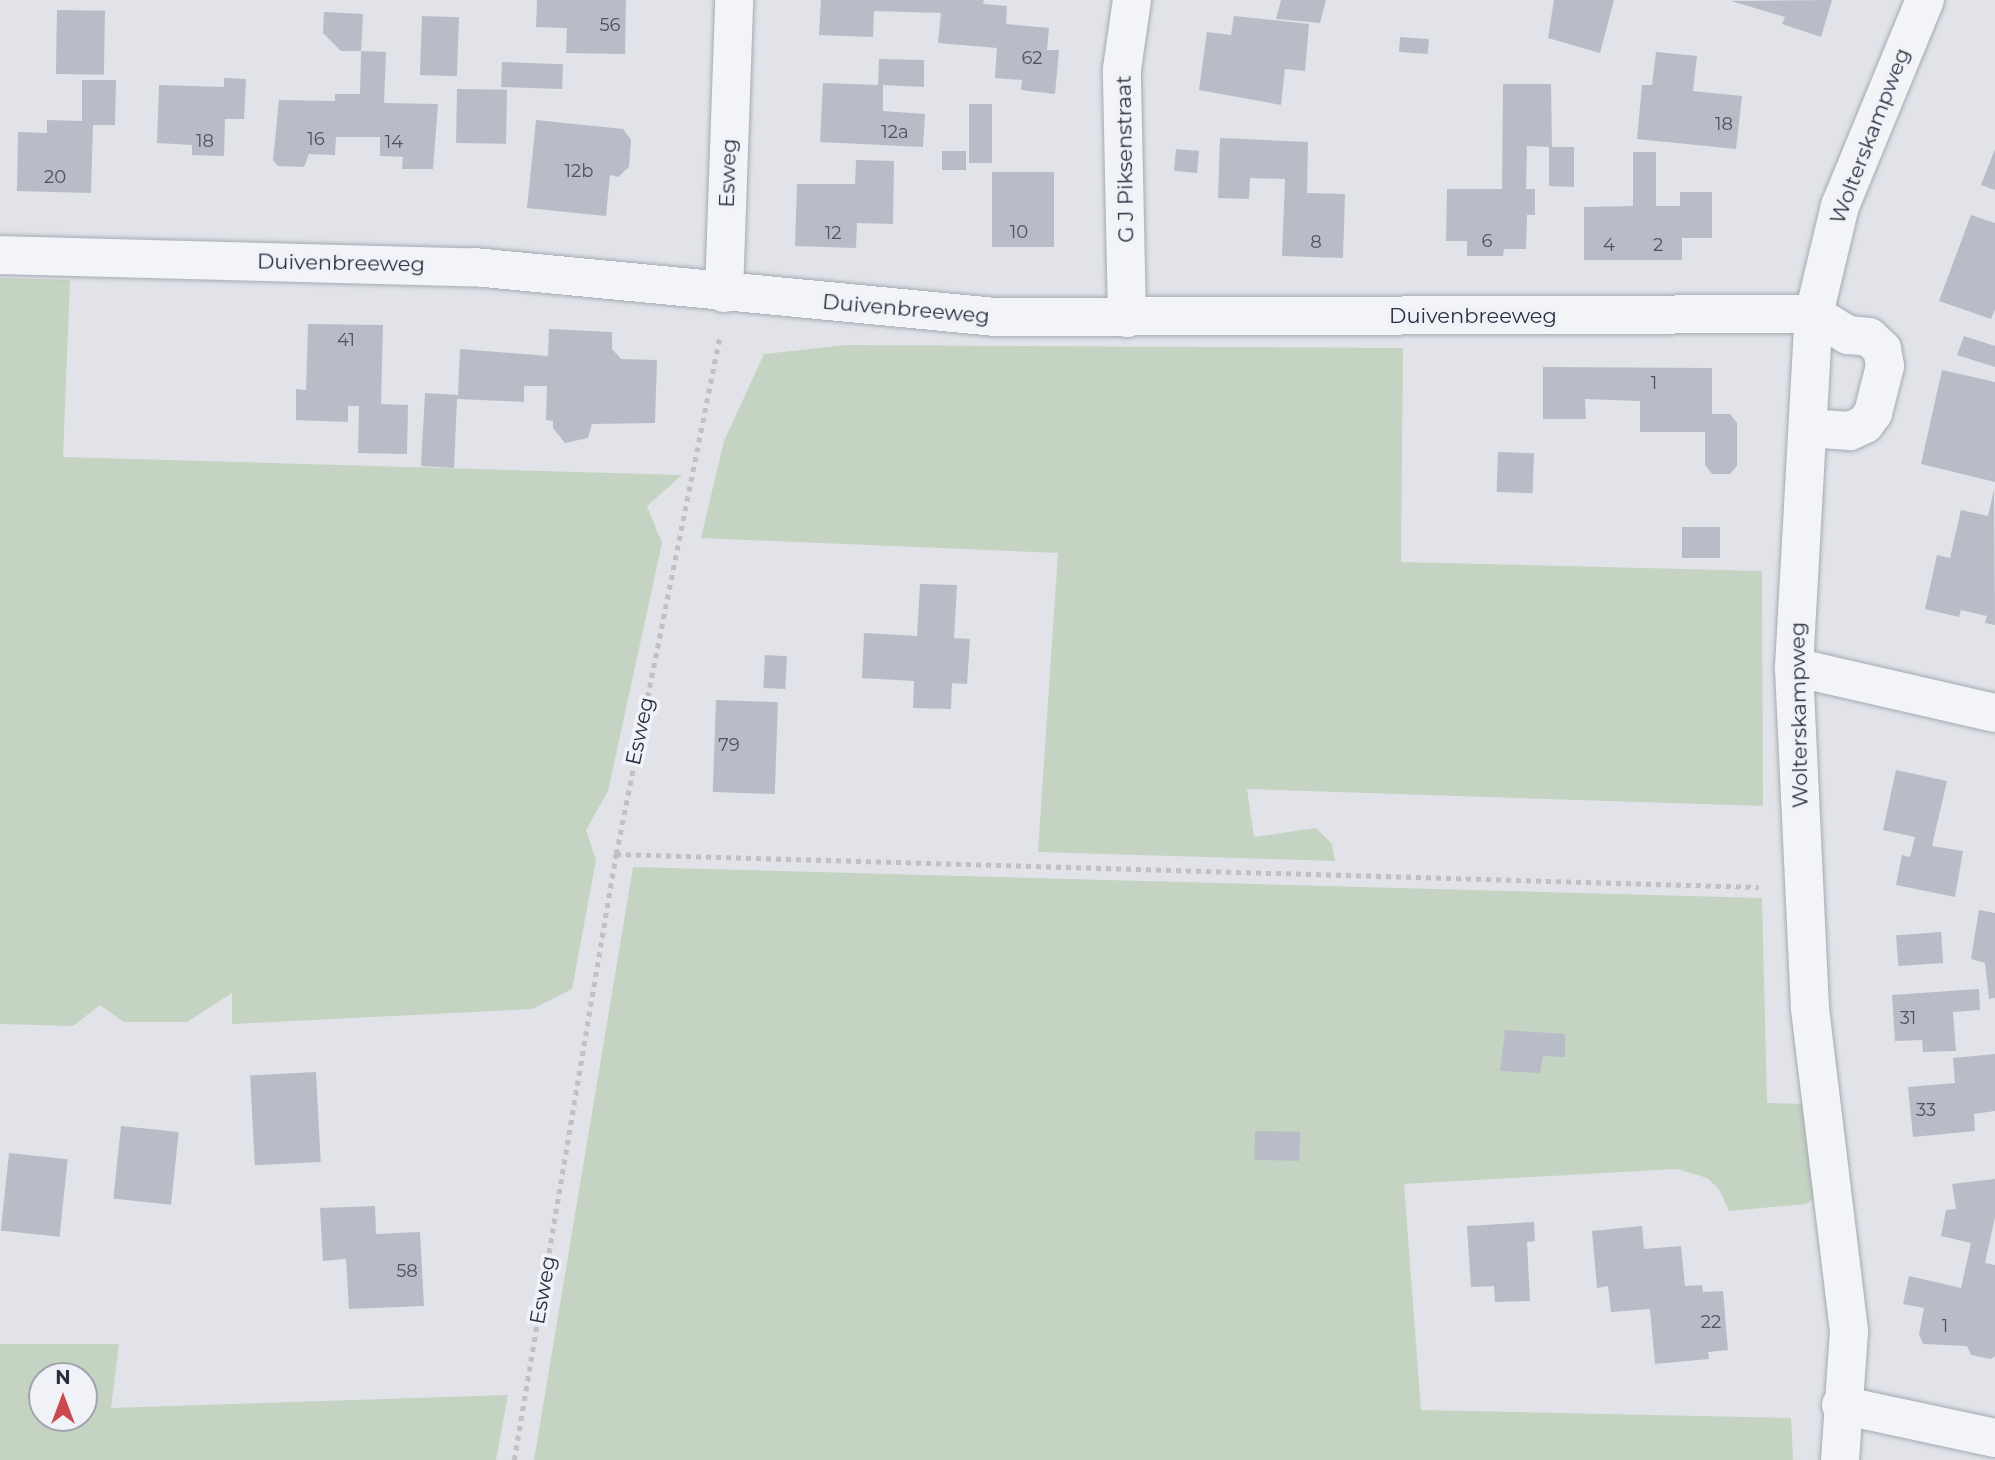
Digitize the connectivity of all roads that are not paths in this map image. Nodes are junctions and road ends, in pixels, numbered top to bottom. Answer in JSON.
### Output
{"nodes":[{"id":1,"x":734,"y":0,"type":"edge"},
{"id":2,"x":1132,"y":0,"type":"edge"},
{"id":3,"x":1925,"y":0,"type":"edge"},
{"id":4,"x":0,"y":255,"type":"edge"},
{"id":5,"x":724,"y":293,"type":"junction"},
{"id":6,"x":1814,"y":313,"type":"junction"},
{"id":7,"x":1127,"y":318,"type":"junction"},
{"id":8,"x":1808,"y":428,"type":"junction"},
{"id":9,"x":1794,"y":667,"type":"junction"},
{"id":10,"x":1995,"y":713,"type":"edge"},
{"id":11,"x":1841,"y":1405,"type":"junction"},
{"id":12,"x":1995,"y":1438,"type":"edge"},
{"id":13,"x":1840,"y":1460,"type":"edge"}],
"edges":[{"from":1,"to":5,"type":"street","name":"Esweg"},
{"from":2,"to":7,"type":"street","name":"G J Piksenstraat"},
{"from":3,"to":6,"type":"street","name":"Wolterskampweg"},
{"from":4,"to":5,"type":"street","name":"Duivenbreeweg"},
{"from":5,"to":7,"type":"street","name":"Duivenbreeweg"},
{"from":6,"to":7,"type":"street","name":"Duivenbreeweg"},
{"from":6,"to":8,"type":"street","name":"Wolterskampweg"},
{"from":6,"to":8,"type":"street"},
{"from":8,"to":9,"type":"street","name":"Wolterskampweg"},
{"from":9,"to":10,"type":"street"},
{"from":9,"to":11,"type":"street","name":"Wolterskampweg"},
{"from":11,"to":12,"type":"street"},
{"from":11,"to":13,"type":"street","name":"Wolterskampweg"}]}
